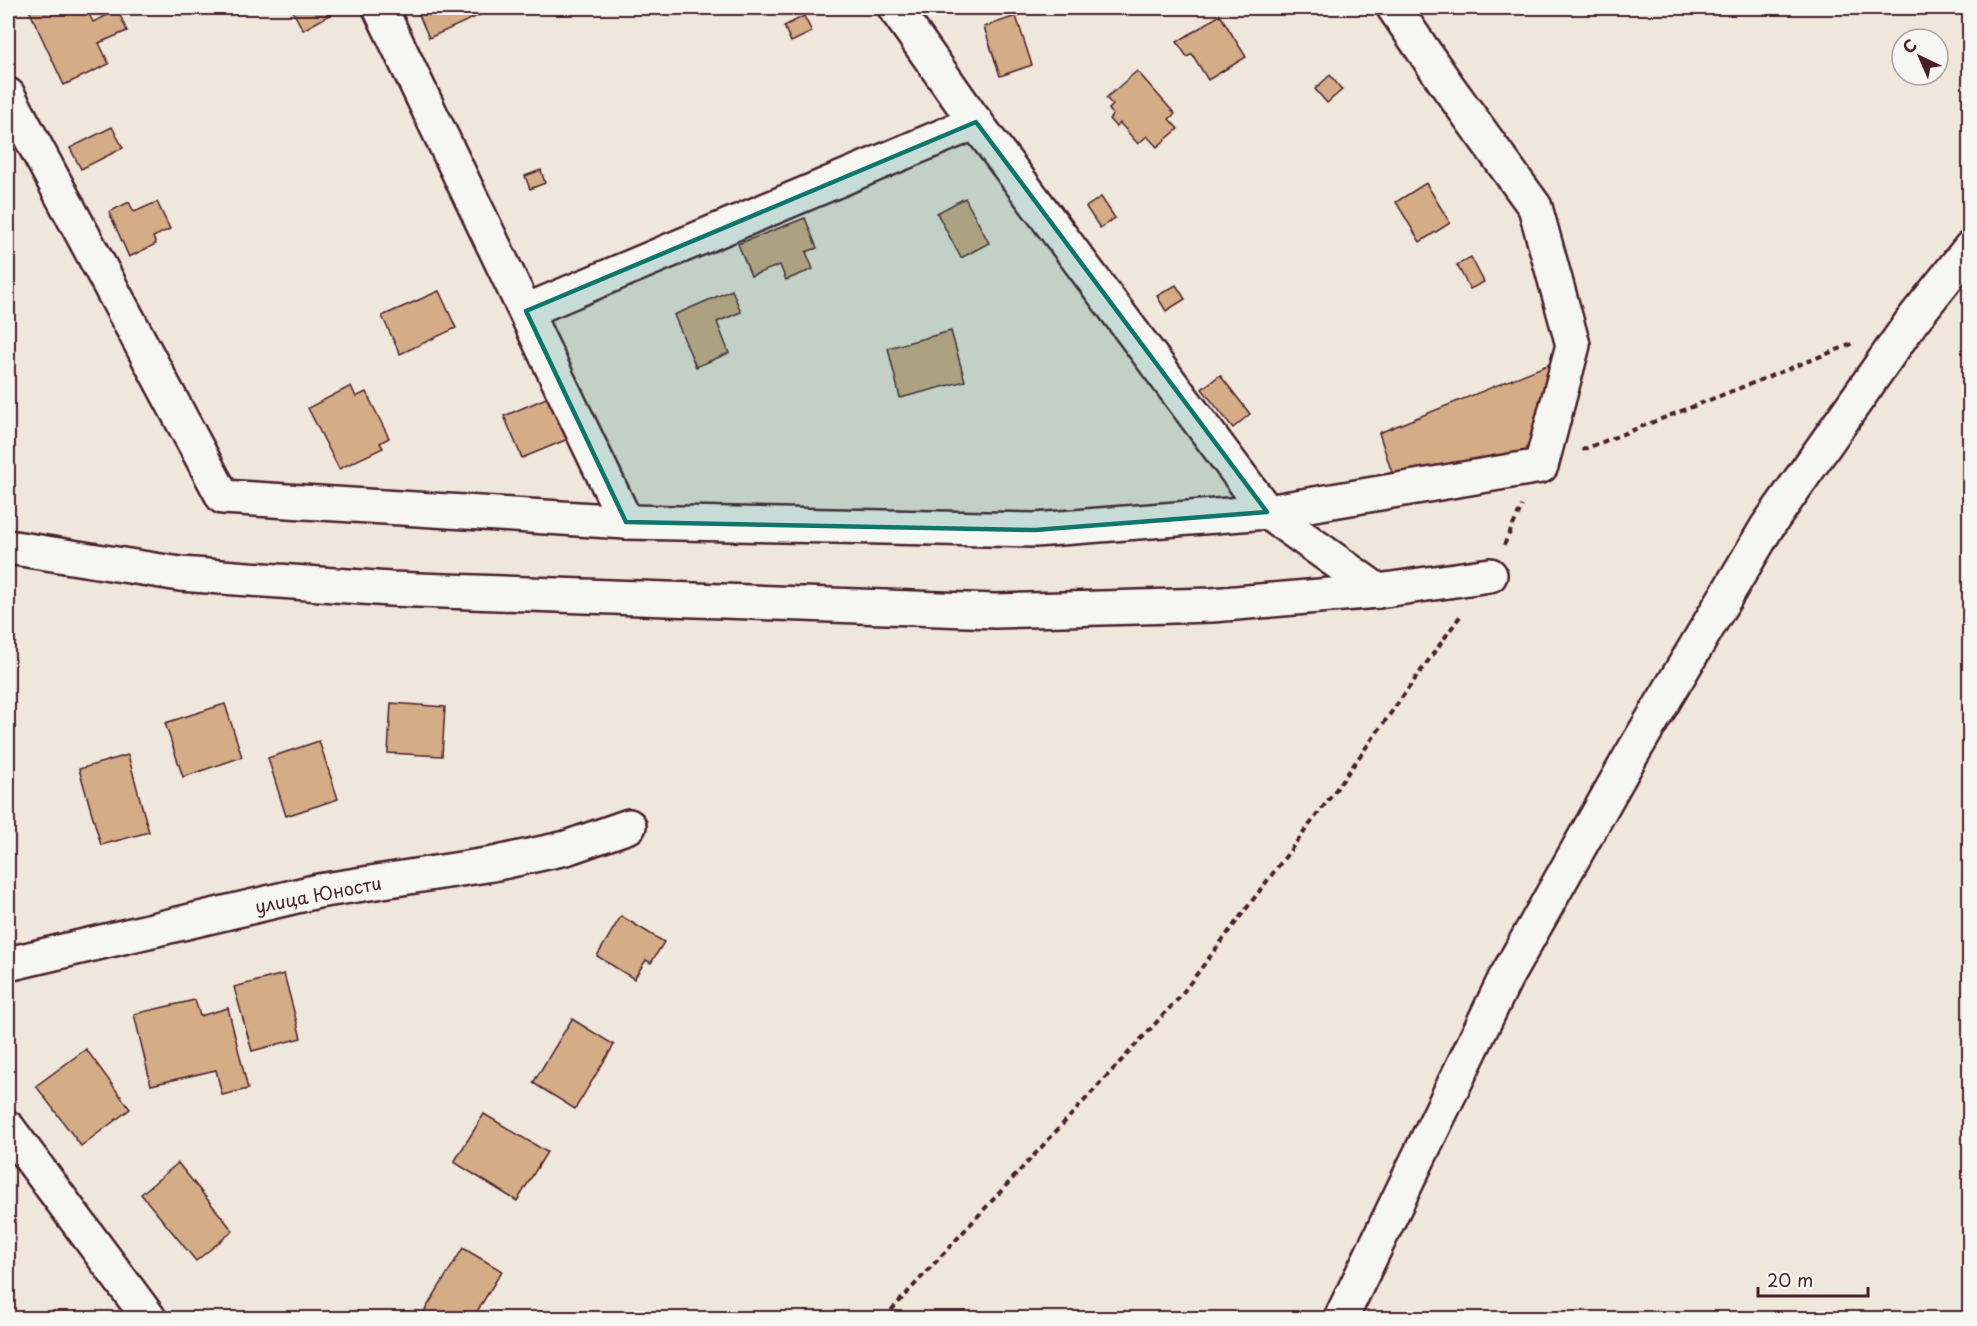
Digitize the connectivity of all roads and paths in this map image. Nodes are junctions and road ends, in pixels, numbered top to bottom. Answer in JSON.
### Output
{"nodes":[{"id":1,"x":380,"y":8,"type":"edge"},
{"id":2,"x":895,"y":8,"type":"edge"},
{"id":3,"x":1395,"y":8,"type":"edge"},
{"id":4,"x":8,"y":96,"type":"edge"},
{"id":5,"x":976,"y":122,"type":"junction"},
{"id":6,"x":1970,"y":248,"type":"edge"},
{"id":7,"x":1970,"y":288,"type":"edge"},
{"id":8,"x":1937,"y":290,"type":"junction"},
{"id":9,"x":525,"y":312,"type":"junction"},
{"id":10,"x":1857,"y":342,"type":"dead end"},
{"id":11,"x":1541,"y":466,"type":"junction"},
{"id":12,"x":1268,"y":512,"type":"junction"},
{"id":13,"x":626,"y":522,"type":"junction"},
{"id":14,"x":8,"y":547,"type":"edge"},
{"id":15,"x":1490,"y":575,"type":"junction"},
{"id":16,"x":1378,"y":591,"type":"junction"},
{"id":17,"x":628,"y":826,"type":"dead end"},
{"id":18,"x":8,"y":964,"type":"edge"},
{"id":19,"x":8,"y":1128,"type":"edge"},
{"id":20,"x":149,"y":1318,"type":"edge"},
{"id":21,"x":884,"y":1318,"type":"edge"},
{"id":22,"x":1341,"y":1318,"type":"edge"}],
"edges":[{"from":1,"to":9,"type":"street"},
{"from":2,"to":5,"type":"street"},
{"from":3,"to":11,"type":"street"},
{"from":4,"to":13,"type":"street"},
{"from":5,"to":9,"type":"street"},
{"from":5,"to":12,"type":"street"},
{"from":6,"to":8,"type":"street"},
{"from":7,"to":8,"type":"street"},
{"from":8,"to":22,"type":"street"},
{"from":9,"to":13,"type":"street"},
{"from":10,"to":11,"type":"path"},
{"from":11,"to":12,"type":"street"},
{"from":11,"to":15,"type":"path"},
{"from":12,"to":13,"type":"street"},
{"from":12,"to":16,"type":"street"},
{"from":14,"to":16,"type":"street"},
{"from":15,"to":16,"type":"street"},
{"from":15,"to":21,"type":"path"},
{"from":17,"to":18,"type":"street","name":"улица Юности"},
{"from":19,"to":20,"type":"street"}]}
